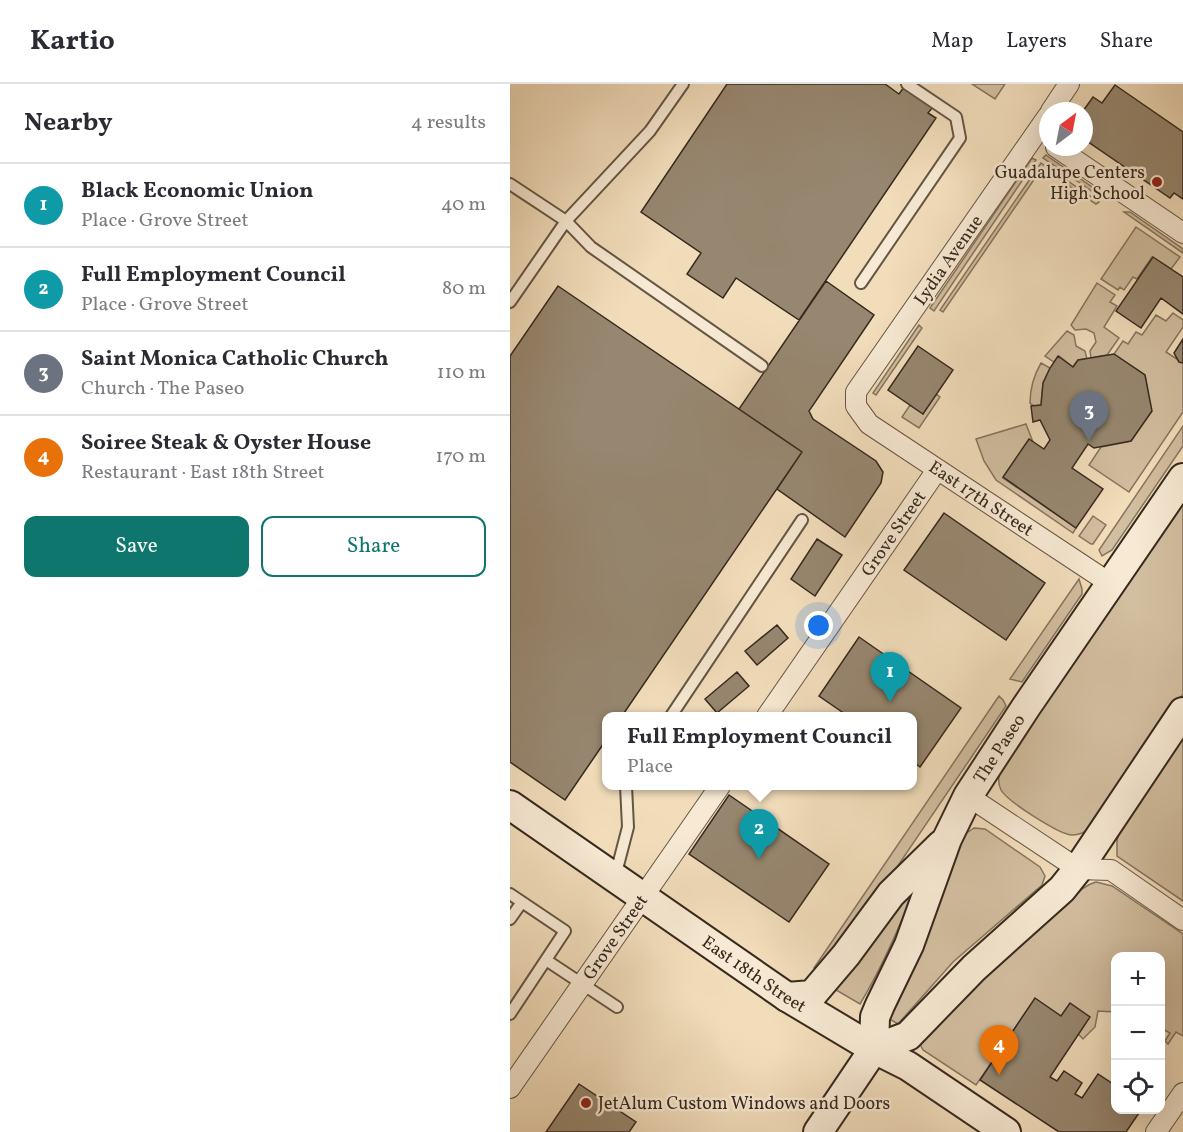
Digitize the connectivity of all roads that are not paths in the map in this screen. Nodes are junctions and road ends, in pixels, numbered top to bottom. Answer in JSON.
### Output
{"nodes":[{"id":1,"x":683,"y":84,"type":"edge"},
{"id":2,"x":907,"y":84,"type":"edge"},
{"id":3,"x":1069,"y":84,"type":"edge"},
{"id":4,"x":1057,"y":102,"type":"edge"},
{"id":5,"x":1039,"y":142,"type":"edge"},
{"id":6,"x":1069,"y":156,"type":"edge"},
{"id":7,"x":510,"y":184,"type":"edge"},
{"id":8,"x":566,"y":222,"type":"junction"},
{"id":9,"x":1183,"y":233,"type":"edge"},
{"id":10,"x":861,"y":283,"type":"dead end"},
{"id":11,"x":510,"y":302,"type":"edge"},
{"id":12,"x":762,"y":366,"type":"dead end"},
{"id":13,"x":856,"y":406,"type":"joint"},
{"id":14,"x":937,"y":470,"type":"junction"},
{"id":15,"x":1183,"y":478,"type":"edge"},
{"id":16,"x":802,"y":520,"type":"dead end"},
{"id":17,"x":1111,"y":584,"type":"junction"},
{"id":18,"x":674,"y":712,"type":"edge"},
{"id":19,"x":770,"y":712,"type":"edge"},
{"id":20,"x":1183,"y":712,"type":"edge"},
{"id":21,"x":626,"y":790,"type":"edge"},
{"id":22,"x":717,"y":790,"type":"edge"},
{"id":23,"x":968,"y":796,"type":"junction"},
{"id":24,"x":510,"y":805,"type":"edge"},
{"id":25,"x":947,"y":838,"type":"junction"},
{"id":26,"x":1078,"y":869,"type":"junction"},
{"id":27,"x":615,"y":878,"type":"junction"},
{"id":28,"x":510,"y":894,"type":"edge"},
{"id":29,"x":642,"y":898,"type":"junction"},
{"id":30,"x":522,"y":902,"type":"junction"},
{"id":31,"x":510,"y":920,"type":"edge"},
{"id":32,"x":1183,"y":920,"type":"edge"},
{"id":33,"x":546,"y":960,"type":"junction"},
{"id":34,"x":582,"y":984,"type":"junction"},
{"id":35,"x":787,"y":997,"type":"junction"},
{"id":36,"x":617,"y":1007,"type":"dead end"},
{"id":37,"x":510,"y":1014,"type":"edge"},
{"id":38,"x":874,"y":1049,"type":"junction"},
{"id":39,"x":510,"y":1088,"type":"edge"},
{"id":40,"x":1183,"y":1092,"type":"edge"},
{"id":41,"x":818,"y":1132,"type":"edge"},
{"id":42,"x":1006,"y":1132,"type":"edge"},
{"id":43,"x":1156,"y":1132,"type":"edge"}],
"edges":[{"from":1,"to":8,"type":"lane"},
{"from":2,"to":10,"type":"lane"},
{"from":3,"to":4,"type":"street"},
{"from":5,"to":13,"type":"street","name":"Lydia Avenue"},
{"from":6,"to":9,"type":"street"},
{"from":7,"to":8,"type":"lane"},
{"from":8,"to":11,"type":"lane"},
{"from":8,"to":12,"type":"lane"},
{"from":13,"to":14,"type":"street","name":"East 17th Street"},
{"from":14,"to":17,"type":"street","name":"East 17th Street"},
{"from":14,"to":19,"type":"street","name":"Grove Street"},
{"from":15,"to":17,"type":"main road","name":"The Paseo"},
{"from":16,"to":18,"type":"lane"},
{"from":17,"to":23,"type":"main road","name":"The Paseo"},
{"from":20,"to":26,"type":"main road"},
{"from":21,"to":27,"type":"lane"},
{"from":22,"to":29,"type":"street","name":"Grove Street"},
{"from":23,"to":25,"type":"main road","name":"The Paseo"},
{"from":23,"to":26,"type":"street"},
{"from":24,"to":27,"type":"main road","name":"East 18th Street"},
{"from":25,"to":35,"type":"main road"},
{"from":25,"to":38,"type":"main road","name":"The Paseo"},
{"from":26,"to":32,"type":"street"},
{"from":26,"to":38,"type":"main road"},
{"from":27,"to":29,"type":"main road","name":"East 18th Street"},
{"from":28,"to":30,"type":"lane"},
{"from":29,"to":34,"type":"street","name":"Grove Street"},
{"from":29,"to":35,"type":"main road","name":"East 18th Street"},
{"from":30,"to":31,"type":"lane"},
{"from":30,"to":33,"type":"lane"},
{"from":33,"to":34,"type":"lane"},
{"from":33,"to":37,"type":"lane"},
{"from":34,"to":36,"type":"lane"},
{"from":34,"to":39,"type":"street","name":"Grove Street"},
{"from":35,"to":38,"type":"main road","name":"East 18th Street"},
{"from":38,"to":41,"type":"main road"},
{"from":38,"to":42,"type":"main road","name":"East 18th Street"},
{"from":40,"to":43,"type":"street"}]}
